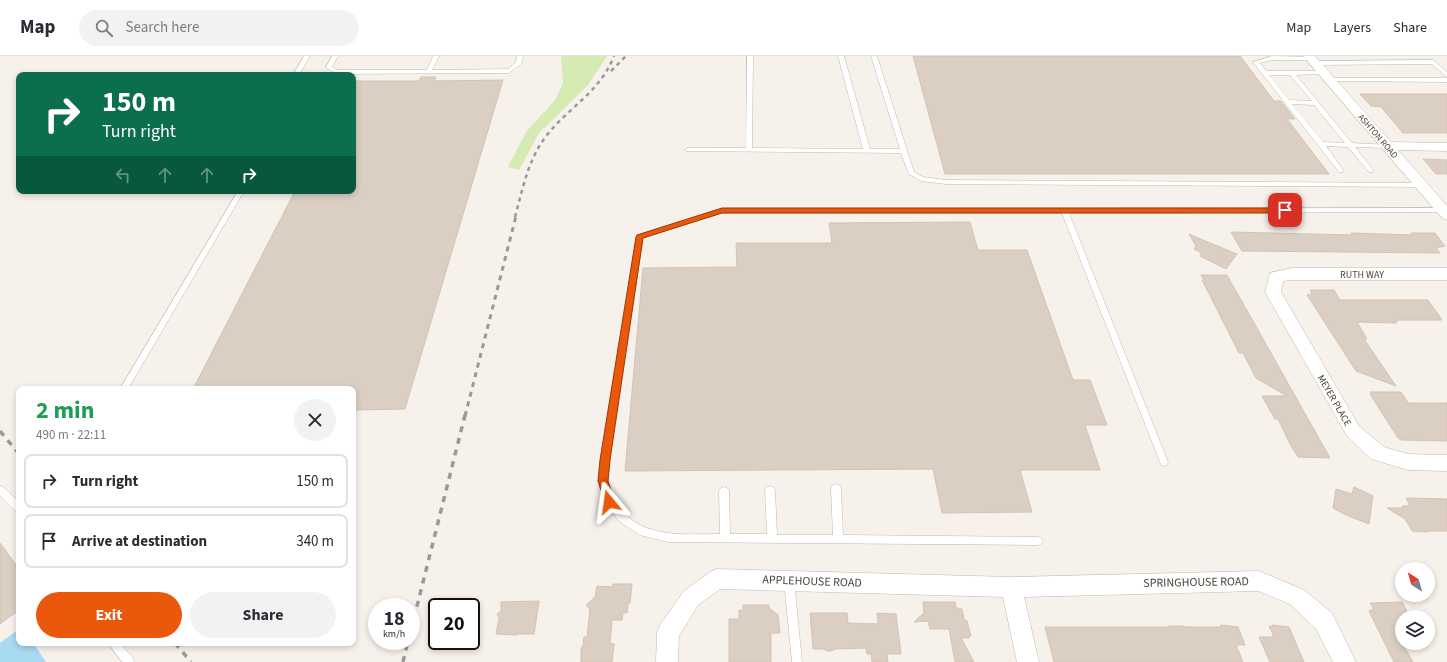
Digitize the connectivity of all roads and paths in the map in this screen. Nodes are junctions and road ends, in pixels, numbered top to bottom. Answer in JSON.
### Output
{"nodes":[{"id":1,"x":307,"y":56,"type":"edge"},
{"id":2,"x":335,"y":56,"type":"edge"},
{"id":3,"x":436,"y":56,"type":"edge"},
{"id":4,"x":520,"y":56,"type":"edge"},
{"id":5,"x":750,"y":56,"type":"edge"},
{"id":6,"x":841,"y":56,"type":"edge"},
{"id":7,"x":874,"y":56,"type":"edge"},
{"id":8,"x":1285,"y":57,"type":"edge"},
{"id":9,"x":1318,"y":66,"type":"edge"},
{"id":10,"x":298,"y":72,"type":"edge"},
{"id":11,"x":428,"y":72,"type":"junction"},
{"id":12,"x":1265,"y":73,"type":"junction"},
{"id":13,"x":1292,"y":73,"type":"junction"},
{"id":14,"x":1447,"y":75,"type":"edge"},
{"id":15,"x":1447,"y":80,"type":"edge"},
{"id":16,"x":1288,"y":102,"type":"junction"},
{"id":17,"x":1317,"y":103,"type":"junction"},
{"id":18,"x":1322,"y":144,"type":"junction"},
{"id":19,"x":1351,"y":145,"type":"junction"},
{"id":20,"x":1387,"y":146,"type":"junction"},
{"id":21,"x":1447,"y":147,"type":"edge"},
{"id":22,"x":688,"y":150,"type":"dead end"},
{"id":23,"x":749,"y":150,"type":"junction"},
{"id":24,"x":867,"y":151,"type":"junction"},
{"id":25,"x":904,"y":151,"type":"junction"},
{"id":26,"x":1341,"y":171,"type":"dead end"},
{"id":27,"x":1371,"y":171,"type":"dead end"},
{"id":28,"x":1421,"y":185,"type":"junction"},
{"id":29,"x":239,"y":194,"type":"edge"},
{"id":30,"x":1064,"y":211,"type":"junction"},
{"id":31,"x":1446,"y":212,"type":"edge"},
{"id":32,"x":1447,"y":274,"type":"edge"},
{"id":33,"x":1276,"y":277,"type":"joint"},
{"id":34,"x":126,"y":386,"type":"edge"},
{"id":35,"x":1164,"y":462,"type":"dead end"},
{"id":36,"x":1447,"y":463,"type":"edge"},
{"id":37,"x":836,"y":488,"type":"dead end"},
{"id":38,"x":0,"y":490,"type":"edge"},
{"id":39,"x":770,"y":490,"type":"dead end"},
{"id":40,"x":724,"y":491,"type":"dead end"},
{"id":41,"x":16,"y":505,"type":"edge"},
{"id":42,"x":725,"y":539,"type":"junction"},
{"id":43,"x":772,"y":539,"type":"junction"},
{"id":44,"x":838,"y":540,"type":"junction"},
{"id":45,"x":1038,"y":541,"type":"dead end"},
{"id":46,"x":788,"y":581,"type":"junction"},
{"id":47,"x":1011,"y":587,"type":"junction"},
{"id":48,"x":116,"y":646,"type":"edge"},
{"id":49,"x":129,"y":662,"type":"edge"},
{"id":50,"x":667,"y":662,"type":"edge"},
{"id":51,"x":797,"y":662,"type":"edge"},
{"id":52,"x":1028,"y":662,"type":"edge"},
{"id":53,"x":1345,"y":662,"type":"edge"}],
"edges":[{"from":1,"to":10,"type":"lane"},
{"from":2,"to":11,"type":"lane"},
{"from":3,"to":11,"type":"lane"},
{"from":4,"to":11,"type":"lane"},
{"from":5,"to":23,"type":"lane"},
{"from":6,"to":24,"type":"lane"},
{"from":7,"to":25,"type":"lane"},
{"from":8,"to":9,"type":"lane"},
{"from":8,"to":12,"type":"lane"},
{"from":9,"to":13,"type":"lane"},
{"from":9,"to":14,"type":"lane"},
{"from":9,"to":15,"type":"lane"},
{"from":9,"to":20,"type":"street","name":"ASHTON ROAD"},
{"from":12,"to":13,"type":"lane"},
{"from":12,"to":16,"type":"lane"},
{"from":13,"to":17,"type":"lane"},
{"from":16,"to":17,"type":"lane"},
{"from":16,"to":18,"type":"lane"},
{"from":17,"to":19,"type":"lane"},
{"from":18,"to":19,"type":"lane"},
{"from":18,"to":26,"type":"lane"},
{"from":19,"to":20,"type":"lane"},
{"from":19,"to":27,"type":"lane"},
{"from":20,"to":21,"type":"street"},
{"from":20,"to":28,"type":"street","name":"ASHTON ROAD"},
{"from":22,"to":23,"type":"lane"},
{"from":23,"to":24,"type":"lane"},
{"from":24,"to":25,"type":"lane"},
{"from":25,"to":28,"type":"lane"},
{"from":28,"to":31,"type":"street","name":"ASHTON ROAD"},
{"from":29,"to":34,"type":"lane"},
{"from":30,"to":31,"type":"lane"},
{"from":30,"to":35,"type":"lane"},
{"from":30,"to":42,"type":"lane"},
{"from":32,"to":33,"type":"street","name":"RUTH WAY"},
{"from":33,"to":36,"type":"street","name":"MEYER PLACE"},
{"from":37,"to":44,"type":"lane"},
{"from":38,"to":41,"type":"lane"},
{"from":39,"to":43,"type":"lane"},
{"from":40,"to":42,"type":"lane"},
{"from":42,"to":43,"type":"lane"},
{"from":43,"to":44,"type":"lane"},
{"from":44,"to":45,"type":"lane"},
{"from":46,"to":47,"type":"street","name":"APPLEHOUSE ROAD"},
{"from":46,"to":50,"type":"street","name":"APPLEHOUSE ROAD"},
{"from":46,"to":51,"type":"lane"},
{"from":47,"to":52,"type":"street"},
{"from":47,"to":53,"type":"street","name":"SPRINGHOUSE ROAD"},
{"from":48,"to":49,"type":"lane"}]}
